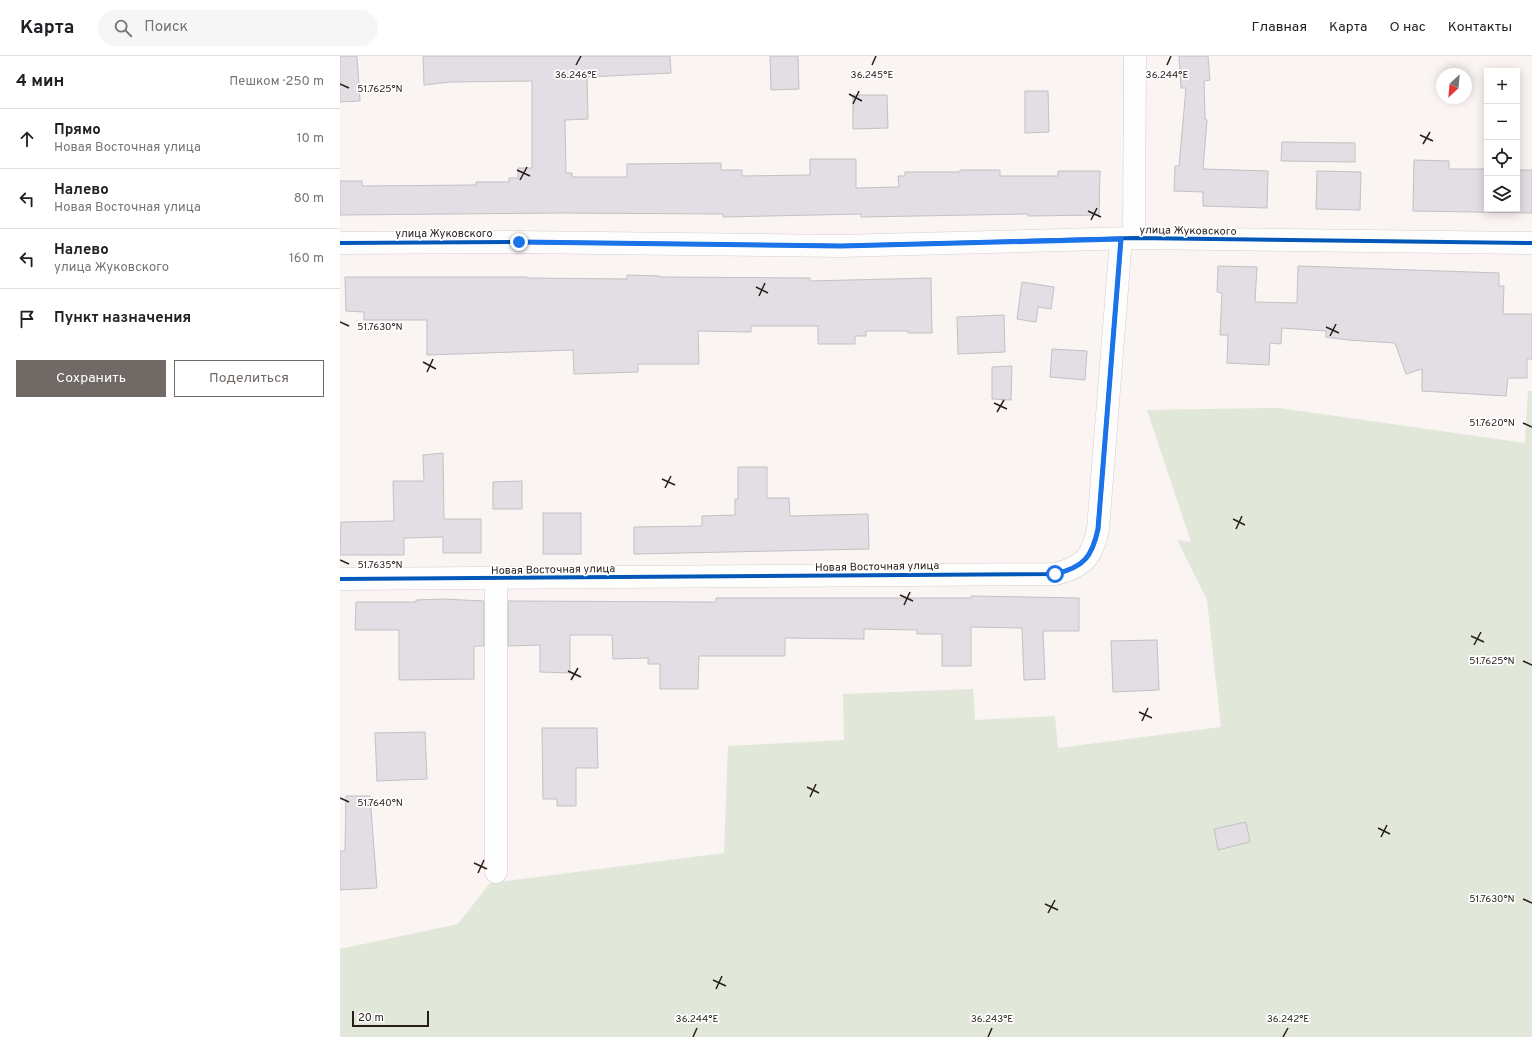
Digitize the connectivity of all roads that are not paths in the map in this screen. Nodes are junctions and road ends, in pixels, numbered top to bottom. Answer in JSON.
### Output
{"nodes":[{"id":1,"x":1135,"y":56,"type":"edge"},
{"id":2,"x":1128,"y":239,"type":"junction"},
{"id":3,"x":340,"y":242,"type":"edge"},
{"id":4,"x":1532,"y":243,"type":"edge"},
{"id":5,"x":340,"y":579,"type":"edge"},
{"id":6,"x":496,"y":579,"type":"junction"},
{"id":7,"x":496,"y":872,"type":"dead end"}],
"edges":[{"from":1,"to":2,"type":"street","name":"Новая Восточная улица"},
{"from":2,"to":3,"type":"street","name":"улица Жуковского"},
{"from":2,"to":4,"type":"street","name":"улица Жуковского"},
{"from":2,"to":6,"type":"street","name":"Новая Восточная улица"},
{"from":5,"to":6,"type":"street","name":"Новая Восточная улица"},
{"from":6,"to":7,"type":"street"}]}
